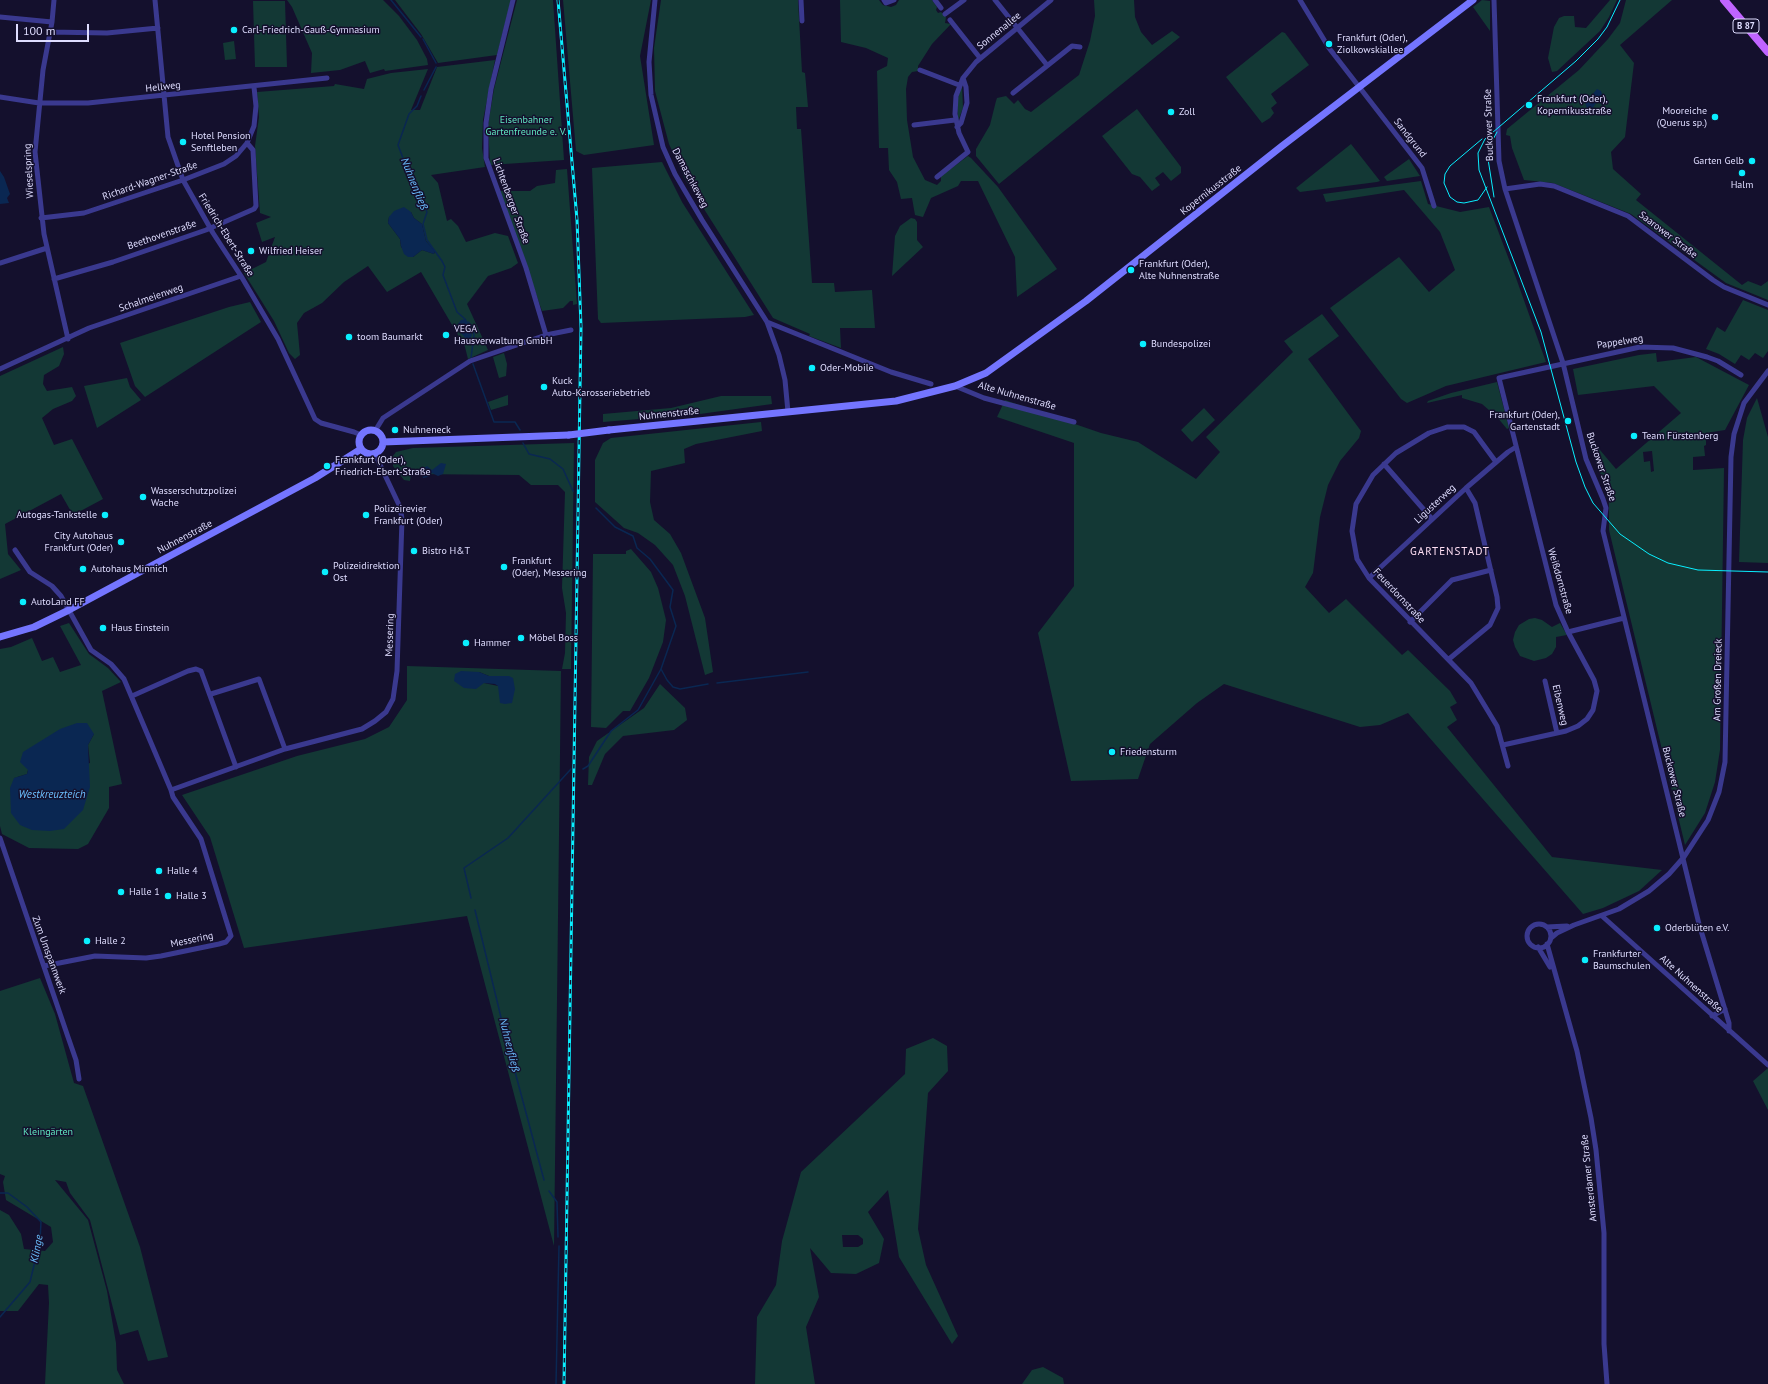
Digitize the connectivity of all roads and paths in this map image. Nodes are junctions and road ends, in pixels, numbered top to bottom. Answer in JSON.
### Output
{"nodes":[{"id":1,"x":54,"y":0,"type":"edge"},
{"id":2,"x":155,"y":0,"type":"edge"},
{"id":3,"x":514,"y":0,"type":"edge"},
{"id":4,"x":655,"y":0,"type":"edge"},
{"id":5,"x":801,"y":0,"type":"edge"},
{"id":6,"x":884,"y":0,"type":"edge"},
{"id":7,"x":894,"y":0,"type":"edge"},
{"id":8,"x":935,"y":0,"type":"edge"},
{"id":9,"x":964,"y":0,"type":"edge"},
{"id":10,"x":995,"y":0,"type":"edge"},
{"id":11,"x":1051,"y":0,"type":"edge"},
{"id":12,"x":1300,"y":0,"type":"edge"},
{"id":13,"x":1473,"y":0,"type":"edge"},
{"id":14,"x":1494,"y":0,"type":"edge"},
{"id":15,"x":1724,"y":0,"type":"edge"},
{"id":16,"x":941,"y":8,"type":"dead end"},
{"id":17,"x":945,"y":14,"type":"dead end"},
{"id":18,"x":0,"y":17,"type":"edge"},
{"id":19,"x":950,"y":20,"type":"dead end"},
{"id":20,"x":52,"y":22,"type":"junction"},
{"id":21,"x":802,"y":22,"type":"dead end"},
{"id":22,"x":158,"y":28,"type":"junction"},
{"id":23,"x":1017,"y":29,"type":"junction"},
{"id":24,"x":50,"y":32,"type":"junction"},
{"id":25,"x":1080,"y":47,"type":"dead end"},
{"id":26,"x":1768,"y":52,"type":"edge"},
{"id":27,"x":980,"y":58,"type":"junction"},
{"id":28,"x":1046,"y":65,"type":"junction"},
{"id":29,"x":920,"y":70,"type":"dead end"},
{"id":30,"x":327,"y":78,"type":"dead end"},
{"id":31,"x":963,"y":78,"type":"junction"},
{"id":32,"x":959,"y":85,"type":"junction"},
{"id":33,"x":254,"y":87,"type":"junction"},
{"id":34,"x":1358,"y":88,"type":"junction"},
{"id":35,"x":1013,"y":94,"type":"dead end"},
{"id":36,"x":165,"y":96,"type":"junction"},
{"id":37,"x":0,"y":97,"type":"edge"},
{"id":38,"x":39,"y":103,"type":"junction"},
{"id":39,"x":955,"y":120,"type":"junction"},
{"id":40,"x":914,"y":125,"type":"dead end"},
{"id":41,"x":957,"y":127,"type":"junction"},
{"id":42,"x":247,"y":143,"type":"junction"},
{"id":43,"x":937,"y":177,"type":"dead end"},
{"id":44,"x":183,"y":180,"type":"junction"},
{"id":45,"x":1505,"y":189,"type":"junction"},
{"id":46,"x":1434,"y":206,"type":"dead end"},
{"id":47,"x":41,"y":218,"type":"junction"},
{"id":48,"x":209,"y":227,"type":"junction"},
{"id":49,"x":47,"y":248,"type":"junction"},
{"id":50,"x":0,"y":263,"type":"edge"},
{"id":51,"x":241,"y":276,"type":"junction"},
{"id":52,"x":54,"y":279,"type":"junction"},
{"id":53,"x":1768,"y":305,"type":"edge"},
{"id":54,"x":767,"y":322,"type":"junction"},
{"id":55,"x":571,"y":330,"type":"dead end"},
{"id":56,"x":546,"y":335,"type":"junction"},
{"id":57,"x":68,"y":339,"type":"junction"},
{"id":58,"x":1563,"y":363,"type":"junction"},
{"id":59,"x":0,"y":369,"type":"edge"},
{"id":60,"x":1768,"y":371,"type":"edge"},
{"id":61,"x":1741,"y":375,"type":"dead end"},
{"id":62,"x":1499,"y":378,"type":"joint"},
{"id":63,"x":930,"y":384,"type":"dead end"},
{"id":64,"x":955,"y":386,"type":"junction"},
{"id":65,"x":788,"y":412,"type":"junction"},
{"id":66,"x":1074,"y":422,"type":"dead end"},
{"id":67,"x":375,"y":431,"type":"junction"},
{"id":68,"x":361,"y":435,"type":"junction"},
{"id":69,"x":383,"y":442,"type":"junction"},
{"id":70,"x":1516,"y":447,"type":"junction"},
{"id":71,"x":361,"y":449,"type":"junction"},
{"id":72,"x":375,"y":454,"type":"junction"},
{"id":73,"x":1496,"y":462,"type":"junction"},
{"id":74,"x":1384,"y":464,"type":"junction"},
{"id":75,"x":1466,"y":488,"type":"junction"},
{"id":76,"x":1432,"y":519,"type":"junction"},
{"id":77,"x":15,"y":550,"type":"dead end"},
{"id":78,"x":1491,"y":570,"type":"junction"},
{"id":79,"x":1369,"y":578,"type":"junction"},
{"id":80,"x":69,"y":610,"type":"junction"},
{"id":81,"x":1624,"y":618,"type":"junction"},
{"id":82,"x":1410,"y":622,"type":"junction"},
{"id":83,"x":1568,"y":632,"type":"junction"},
{"id":84,"x":0,"y":636,"type":"edge"},
{"id":85,"x":1449,"y":659,"type":"junction"},
{"id":86,"x":1545,"y":681,"type":"dead end"},
{"id":87,"x":211,"y":694,"type":"junction"},
{"id":88,"x":132,"y":696,"type":"junction"},
{"id":89,"x":1557,"y":733,"type":"junction"},
{"id":90,"x":1504,"y":745,"type":"junction"},
{"id":91,"x":285,"y":750,"type":"junction"},
{"id":92,"x":1508,"y":766,"type":"dead end"},
{"id":93,"x":236,"y":767,"type":"junction"},
{"id":94,"x":171,"y":790,"type":"junction"},
{"id":95,"x":0,"y":838,"type":"edge"},
{"id":96,"x":1684,"y":858,"type":"junction"},
{"id":97,"x":1602,"y":916,"type":"junction"},
{"id":98,"x":1574,"y":925,"type":"junction"},
{"id":99,"x":1547,"y":927,"type":"junction"},
{"id":100,"x":1551,"y":938,"type":"junction"},
{"id":101,"x":1547,"y":944,"type":"junction"},
{"id":102,"x":1538,"y":947,"type":"junction"},
{"id":103,"x":44,"y":966,"type":"junction"},
{"id":104,"x":1554,"y":974,"type":"junction"},
{"id":105,"x":1725,"y":1009,"type":"junction"},
{"id":106,"x":1712,"y":1016,"type":"junction"},
{"id":107,"x":1729,"y":1031,"type":"junction"},
{"id":108,"x":1768,"y":1065,"type":"edge"},
{"id":109,"x":79,"y":1078,"type":"dead end"},
{"id":110,"x":1607,"y":1384,"type":"edge"}],
"edges":[{"from":1,"to":20,"type":"street","name":"Wieselspring"},
{"from":2,"to":22,"type":"street","name":"Friedrich-Ebert-Straße"},
{"from":3,"to":56,"type":"street","name":"Lichtenberger Straße"},
{"from":4,"to":54,"type":"street","name":"Damaschkeweg"},
{"from":5,"to":21,"type":"street"},
{"from":6,"to":7,"type":"street"},
{"from":8,"to":16,"type":"street"},
{"from":9,"to":17,"type":"street"},
{"from":10,"to":23,"type":"street"},
{"from":11,"to":23,"type":"street","name":"Sonnenallee"},
{"from":12,"to":34,"type":"street","name":"Sandgrund"},
{"from":13,"to":34,"type":"main road","name":"Kopernikusstraße"},
{"from":14,"to":45,"type":"street","name":"Buckower Straße"},
{"from":15,"to":26,"type":"main road","number":"B 87"},
{"from":18,"to":20,"type":"street"},
{"from":19,"to":27,"type":"street"},
{"from":20,"to":24,"type":"street","name":"Wieselspring"},
{"from":22,"to":24,"type":"street"},
{"from":22,"to":36,"type":"street","name":"Friedrich-Ebert-Straße"},
{"from":23,"to":27,"type":"street","name":"Sonnenallee"},
{"from":23,"to":28,"type":"street"},
{"from":24,"to":38,"type":"street","name":"Wieselspring"},
{"from":25,"to":28,"type":"street"},
{"from":27,"to":31,"type":"street","name":"Sonnenallee"},
{"from":28,"to":35,"type":"street"},
{"from":29,"to":32,"type":"street"},
{"from":30,"to":33,"type":"street","name":"Hellweg"},
{"from":31,"to":32,"type":"street","name":"Sonnenallee"},
{"from":31,"to":41,"type":"street"},
{"from":32,"to":39,"type":"street","name":"Sonnenallee"},
{"from":33,"to":36,"type":"street","name":"Hellweg"},
{"from":33,"to":42,"type":"street","name":"Richard-Wagner-Straße"},
{"from":34,"to":46,"type":"street","name":"Sandgrund"},
{"from":34,"to":64,"type":"main road","name":"Kopernikusstraße"},
{"from":36,"to":38,"type":"street","name":"Hellweg"},
{"from":36,"to":44,"type":"street","name":"Friedrich-Ebert-Straße"},
{"from":37,"to":38,"type":"street","name":"Hellweg"},
{"from":38,"to":47,"type":"street","name":"Wieselspring"},
{"from":39,"to":40,"type":"street"},
{"from":39,"to":41,"type":"street","name":"Sonnenallee"},
{"from":41,"to":43,"type":"street","name":"Sonnenallee"},
{"from":42,"to":44,"type":"street","name":"Richard-Wagner-Straße"},
{"from":42,"to":48,"type":"street","name":"Beethovenstraße"},
{"from":44,"to":47,"type":"street","name":"Richard-Wagner-Straße"},
{"from":44,"to":48,"type":"street","name":"Friedrich-Ebert-Straße"},
{"from":45,"to":53,"type":"street","name":"Saarower Straße"},
{"from":45,"to":58,"type":"street","name":"Buckower Straße"},
{"from":47,"to":49,"type":"street","name":"Wieselspring"},
{"from":48,"to":51,"type":"street","name":"Friedrich-Ebert-Straße"},
{"from":48,"to":52,"type":"street","name":"Beethovenstraße"},
{"from":49,"to":50,"type":"street"},
{"from":49,"to":52,"type":"street","name":"Wieselspring"},
{"from":51,"to":57,"type":"street","name":"Schalmeienweg"},
{"from":51,"to":68,"type":"street","name":"Friedrich-Ebert-Straße"},
{"from":52,"to":57,"type":"street","name":"Wieselspring"},
{"from":54,"to":63,"type":"street"},
{"from":54,"to":65,"type":"street","name":"Damaschkeweg"},
{"from":55,"to":56,"type":"street"},
{"from":56,"to":67,"type":"street"},
{"from":57,"to":59,"type":"street","name":"Schalmeienweg"},
{"from":58,"to":61,"type":"street","name":"Pappelweg"},
{"from":58,"to":62,"type":"street","name":"Pappelweg"},
{"from":58,"to":81,"type":"street","name":"Buckower Straße"},
{"from":60,"to":96,"type":"street","name":"Am Großen Dreieck"},
{"from":62,"to":70,"type":"street","name":"Weißdornstraße"},
{"from":64,"to":65,"type":"main road","name":"Nuhnenstraße"},
{"from":64,"to":66,"type":"street","name":"Alte Nuhnenstraße"},
{"from":65,"to":69,"type":"main road","name":"Nuhnenstraße","bridge":true},
{"from":67,"to":68,"type":"main road"},
{"from":67,"to":69,"type":"main road"},
{"from":68,"to":71,"type":"main road"},
{"from":69,"to":72,"type":"main road"},
{"from":70,"to":73,"type":"street","name":"Ligusterweg"},
{"from":70,"to":83,"type":"street","name":"Weißdornstraße"},
{"from":71,"to":72,"type":"main road"},
{"from":71,"to":80,"type":"main road","name":"Nuhnenstraße"},
{"from":72,"to":91,"type":"street","name":"Messering"},
{"from":73,"to":74,"type":"street","name":"Feuerdornstraße"},
{"from":73,"to":75,"type":"street","name":"Ligusterweg"},
{"from":74,"to":76,"type":"street"},
{"from":74,"to":79,"type":"street","name":"Feuerdornstraße"},
{"from":75,"to":76,"type":"street","name":"Ligusterweg"},
{"from":75,"to":78,"type":"street"},
{"from":76,"to":79,"type":"street","name":"Ligusterweg"},
{"from":77,"to":80,"type":"street","name":"Messering"},
{"from":78,"to":82,"type":"street"},
{"from":78,"to":85,"type":"street"},
{"from":79,"to":82,"type":"street","name":"Feuerdornstraße"},
{"from":80,"to":84,"type":"main road","name":"Nuhnenstraße"},
{"from":80,"to":88,"type":"street","name":"Messering"},
{"from":81,"to":83,"type":"street"},
{"from":81,"to":96,"type":"street","name":"Buckower Straße"},
{"from":82,"to":85,"type":"street","name":"Feuerdornstraße"},
{"from":83,"to":89,"type":"street","name":"Weißdornstraße"},
{"from":85,"to":90,"type":"street","name":"Feuerdornstraße"},
{"from":86,"to":89,"type":"street","name":"Eibenweg"},
{"from":87,"to":88,"type":"street"},
{"from":87,"to":91,"type":"street"},
{"from":87,"to":93,"type":"street"},
{"from":88,"to":94,"type":"street","name":"Messering"},
{"from":89,"to":90,"type":"street","name":"Weißdornstraße"},
{"from":90,"to":92,"type":"street","name":"Feuerdornstraße"},
{"from":91,"to":93,"type":"street","name":"Messering"},
{"from":93,"to":94,"type":"street","name":"Messering"},
{"from":94,"to":103,"type":"street","name":"Messering"},
{"from":95,"to":103,"type":"street","name":"Zum Umspannwerk"},
{"from":96,"to":97,"type":"street","name":"Am Großen Dreieck"},
{"from":96,"to":105,"type":"street","name":"Buckower Straße"},
{"from":97,"to":98,"type":"street","name":"Am Großen Dreieck"},
{"from":97,"to":106,"type":"street","name":"Alte Nuhnenstraße"},
{"from":98,"to":99,"type":"street","name":"Am Großen Dreieck"},
{"from":98,"to":100,"type":"street","name":"Am Großen Dreieck"},
{"from":99,"to":100,"type":"street"},
{"from":99,"to":102,"type":"street"},
{"from":100,"to":101,"type":"street"},
{"from":101,"to":102,"type":"street"},
{"from":101,"to":104,"type":"street","name":"Amsterdamer Straße"},
{"from":102,"to":104,"type":"street","name":"Amsterdamer Straße"},
{"from":103,"to":109,"type":"street","name":"Zum Umspannwerk"},
{"from":104,"to":110,"type":"street","name":"Amsterdamer Straße"},
{"from":105,"to":106,"type":"street"},
{"from":105,"to":107,"type":"street","name":"Buckower Straße"},
{"from":106,"to":107,"type":"street","name":"Alte Nuhnenstraße"},
{"from":107,"to":108,"type":"street","name":"Alte Nuhnenstraße"}]}
